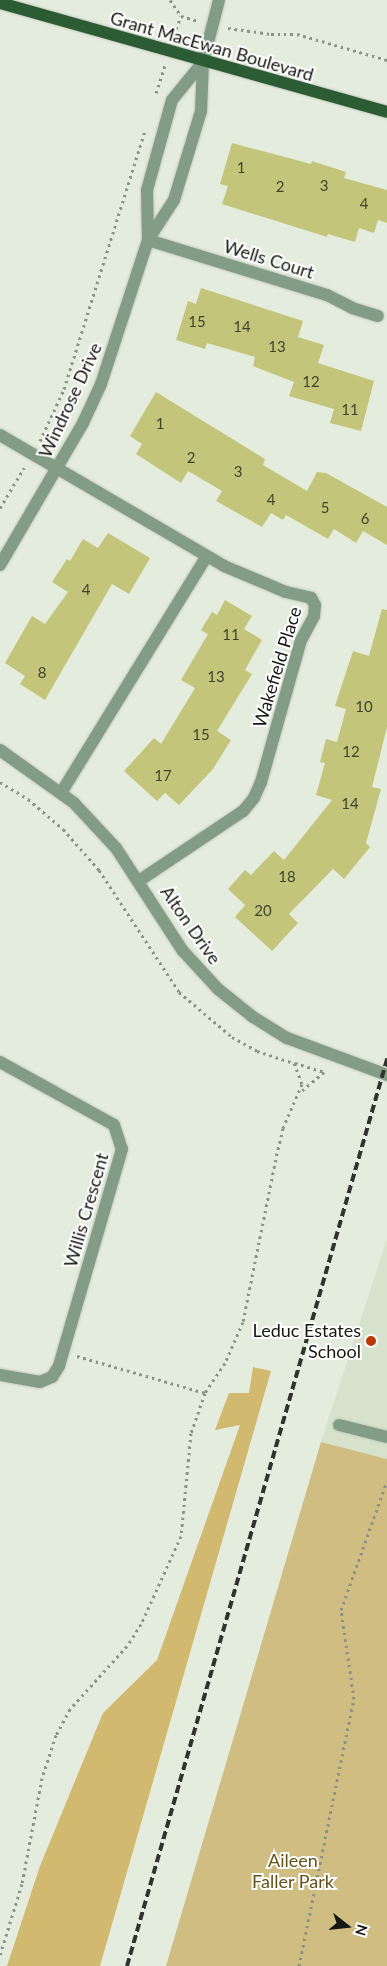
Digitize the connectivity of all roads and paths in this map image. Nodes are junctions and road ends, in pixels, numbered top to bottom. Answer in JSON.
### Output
{"nodes":[{"id":1,"x":170,"y":0,"type":"edge"},
{"id":2,"x":219,"y":0,"type":"edge"},
{"id":3,"x":0,"y":3,"type":"edge"},
{"id":4,"x":181,"y":16,"type":"junction"},
{"id":5,"x":212,"y":25,"type":"junction"},
{"id":6,"x":169,"y":52,"type":"junction"},
{"id":7,"x":387,"y":60,"type":"edge"},
{"id":8,"x":203,"y":62,"type":"junction"},
{"id":9,"x":154,"y":98,"type":"dead end"},
{"id":10,"x":387,"y":112,"type":"edge"},
{"id":11,"x":146,"y":126,"type":"dead end"},
{"id":12,"x":148,"y":240,"type":"junction"},
{"id":13,"x":378,"y":316,"type":"dead end"},
{"id":14,"x":0,"y":435,"type":"edge"},
{"id":15,"x":32,"y":455,"type":"junction"},
{"id":16,"x":58,"y":470,"type":"junction"},
{"id":17,"x":0,"y":508,"type":"edge"},
{"id":18,"x":207,"y":556,"type":"junction"},
{"id":19,"x":0,"y":565,"type":"edge"},
{"id":20,"x":0,"y":750,"type":"edge"},
{"id":21,"x":0,"y":782,"type":"edge"},
{"id":22,"x":61,"y":793,"type":"junction"},
{"id":23,"x":139,"y":881,"type":"junction"},
{"id":24,"x":0,"y":1062,"type":"edge"},
{"id":25,"x":294,"y":1063,"type":"junction"},
{"id":26,"x":387,"y":1075,"type":"edge"},
{"id":27,"x":300,"y":1092,"type":"junction"},
{"id":28,"x":64,"y":1353,"type":"junction"},
{"id":29,"x":0,"y":1375,"type":"edge"},
{"id":30,"x":205,"y":1393,"type":"junction"},
{"id":31,"x":339,"y":1425,"type":"dead end"},
{"id":32,"x":387,"y":1437,"type":"edge"},
{"id":33,"x":387,"y":1481,"type":"edge"},
{"id":34,"x":0,"y":1955,"type":"edge"},
{"id":35,"x":298,"y":1966,"type":"edge"}],
"edges":[{"from":1,"to":4,"type":"path"},
{"from":2,"to":5,"type":"street"},
{"from":3,"to":6,"type":"main road","name":"Grant MacEwan Boulevard"},
{"from":4,"to":5,"type":"path"},
{"from":4,"to":6,"type":"path"},
{"from":5,"to":7,"type":"path"},
{"from":5,"to":8,"type":"street"},
{"from":6,"to":8,"type":"main road","name":"Grant MacEwan Boulevard"},
{"from":6,"to":9,"type":"path"},
{"from":8,"to":10,"type":"main road","name":"Grant MacEwan Boulevard"},
{"from":8,"to":12,"type":"street","name":"Windrose Drive"},
{"from":8,"to":12,"type":"street","name":"Windrose Drive"},
{"from":11,"to":15,"type":"path"},
{"from":12,"to":13,"type":"street","name":"Wells Court"},
{"from":12,"to":16,"type":"street","name":"Windrose Drive"},
{"from":14,"to":15,"type":"street","name":"Wakefield Place"},
{"from":15,"to":16,"type":"street","name":"Wakefield Place"},
{"from":15,"to":17,"type":"path"},
{"from":16,"to":18,"type":"street","name":"Wakefield Place"},
{"from":16,"to":19,"type":"street","name":"Windrose Drive"},
{"from":18,"to":22,"type":"street"},
{"from":18,"to":23,"type":"street","name":"Wakefield Place"},
{"from":20,"to":22,"type":"street","name":"Alton Drive"},
{"from":21,"to":25,"type":"path"},
{"from":22,"to":23,"type":"street","name":"Alton Drive"},
{"from":23,"to":26,"type":"street","name":"Alton Drive"},
{"from":24,"to":28,"type":"street","name":"Willis Crescent"},
{"from":25,"to":27,"type":"path"},
{"from":25,"to":27,"type":"path"},
{"from":27,"to":30,"type":"path"},
{"from":28,"to":29,"type":"street","name":"Willis Crescent"},
{"from":28,"to":30,"type":"path"},
{"from":30,"to":34,"type":"path"},
{"from":31,"to":32,"type":"street"},
{"from":33,"to":35,"type":"path"}]}
